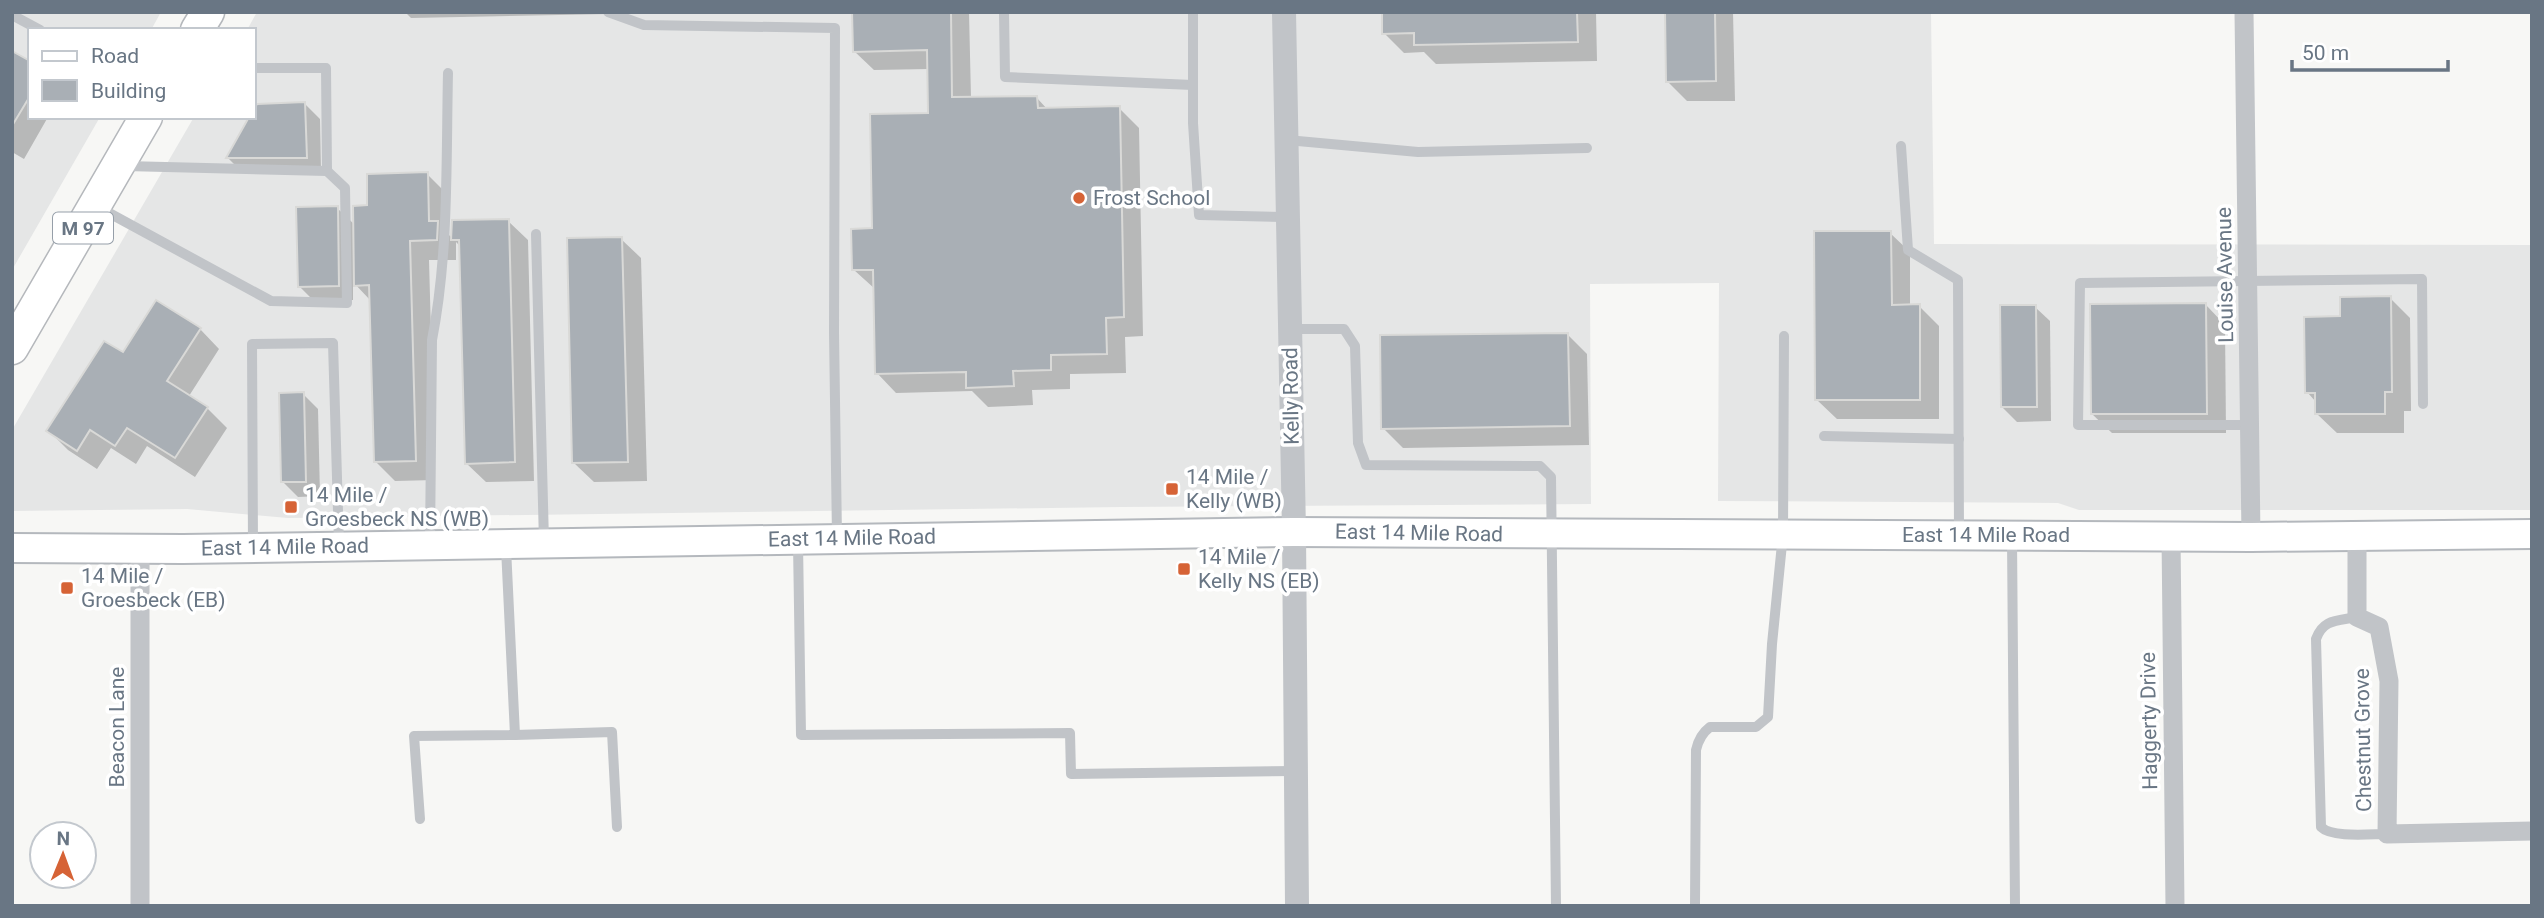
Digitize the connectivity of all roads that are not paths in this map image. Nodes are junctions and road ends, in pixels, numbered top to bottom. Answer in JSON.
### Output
{"nodes":[{"id":1,"x":208,"y":12,"type":"edge"},
{"id":2,"x":608,"y":12,"type":"edge"},
{"id":3,"x":1004,"y":12,"type":"edge"},
{"id":4,"x":1193,"y":12,"type":"edge"},
{"id":5,"x":1284,"y":12,"type":"edge"},
{"id":6,"x":2244,"y":12,"type":"edge"},
{"id":7,"x":12,"y":15,"type":"edge"},
{"id":8,"x":36,"y":28,"type":"edge"},
{"id":9,"x":198,"y":28,"type":"edge"},
{"id":10,"x":256,"y":68,"type":"edge"},
{"id":11,"x":447,"y":73,"type":"dead end"},
{"id":12,"x":1193,"y":85,"type":"junction"},
{"id":13,"x":145,"y":119,"type":"edge"},
{"id":14,"x":1286,"y":140,"type":"junction"},
{"id":15,"x":1901,"y":146,"type":"dead end"},
{"id":16,"x":1587,"y":148,"type":"dead end"},
{"id":17,"x":118,"y":166,"type":"junction"},
{"id":18,"x":327,"y":171,"type":"junction"},
{"id":19,"x":95,"y":206,"type":"junction"},
{"id":20,"x":1288,"y":217,"type":"junction"},
{"id":21,"x":536,"y":234,"type":"dead end"},
{"id":22,"x":2247,"y":280,"type":"junction"},
{"id":23,"x":1290,"y":328,"type":"junction"},
{"id":24,"x":1784,"y":336,"type":"dead end"},
{"id":25,"x":12,"y":348,"type":"edge"},
{"id":26,"x":2423,"y":404,"type":"dead end"},
{"id":27,"x":2249,"y":425,"type":"junction"},
{"id":28,"x":1824,"y":436,"type":"dead end"},
{"id":29,"x":1959,"y":439,"type":"junction"},
{"id":30,"x":1294,"y":532,"type":"junction"},
{"id":31,"x":1783,"y":534,"type":"junction"},
{"id":32,"x":1959,"y":534,"type":"junction"},
{"id":33,"x":2012,"y":534,"type":"junction"},
{"id":34,"x":2357,"y":534,"type":"junction"},
{"id":35,"x":2532,"y":534,"type":"edge"},
{"id":36,"x":1552,"y":535,"type":"junction"},
{"id":37,"x":2171,"y":536,"type":"junction"},
{"id":38,"x":2251,"y":537,"type":"junction"},
{"id":39,"x":838,"y":538,"type":"junction"},
{"id":40,"x":798,"y":539,"type":"junction"},
{"id":41,"x":544,"y":543,"type":"junction"},
{"id":42,"x":505,"y":544,"type":"junction"},
{"id":43,"x":430,"y":545,"type":"junction"},
{"id":44,"x":339,"y":546,"type":"junction"},
{"id":45,"x":12,"y":548,"type":"edge"},
{"id":46,"x":140,"y":548,"type":"junction"},
{"id":47,"x":253,"y":548,"type":"junction"},
{"id":48,"x":2357,"y":617,"type":"junction"},
{"id":49,"x":515,"y":735,"type":"junction"},
{"id":50,"x":1296,"y":771,"type":"junction"},
{"id":51,"x":420,"y":819,"type":"dead end"},
{"id":52,"x":617,"y":827,"type":"dead end"},
{"id":53,"x":2532,"y":831,"type":"edge"},
{"id":54,"x":2387,"y":834,"type":"junction"},
{"id":55,"x":140,"y":906,"type":"edge"},
{"id":56,"x":1297,"y":906,"type":"edge"},
{"id":57,"x":1556,"y":906,"type":"edge"},
{"id":58,"x":1695,"y":906,"type":"edge"},
{"id":59,"x":2015,"y":906,"type":"edge"},
{"id":60,"x":2175,"y":906,"type":"edge"}],
"edges":[{"from":1,"to":9,"type":"main road"},
{"from":2,"to":39,"type":"lane"},
{"from":3,"to":12,"type":"lane"},
{"from":4,"to":12,"type":"lane"},
{"from":5,"to":14,"type":"street","name":"Kelly Road"},
{"from":6,"to":22,"type":"street","name":"Louise Avenue"},
{"from":7,"to":8,"type":"lane"},
{"from":10,"to":18,"type":"lane"},
{"from":11,"to":43,"type":"lane"},
{"from":12,"to":20,"type":"lane"},
{"from":13,"to":17,"type":"main road","number":"M 97"},
{"from":14,"to":16,"type":"lane"},
{"from":14,"to":20,"type":"street","name":"Kelly Road"},
{"from":15,"to":29,"type":"lane"},
{"from":17,"to":18,"type":"lane"},
{"from":17,"to":19,"type":"main road","number":"M 97"},
{"from":18,"to":19,"type":"lane"},
{"from":19,"to":25,"type":"main road","number":"M 97"},
{"from":20,"to":23,"type":"street","name":"Kelly Road"},
{"from":21,"to":41,"type":"lane"},
{"from":22,"to":26,"type":"lane"},
{"from":22,"to":27,"type":"street","name":"Louise Avenue"},
{"from":22,"to":27,"type":"lane"},
{"from":23,"to":30,"type":"street","name":"Kelly Road"},
{"from":23,"to":36,"type":"lane"},
{"from":24,"to":31,"type":"lane"},
{"from":27,"to":38,"type":"street","name":"Louise Avenue"},
{"from":28,"to":29,"type":"lane"},
{"from":29,"to":32,"type":"lane"},
{"from":30,"to":36,"type":"main road","name":"East 14 Mile Road"},
{"from":30,"to":39,"type":"main road","name":"East 14 Mile Road"},
{"from":30,"to":50,"type":"street","name":"Kelly Road"},
{"from":31,"to":32,"type":"main road","name":"East 14 Mile Road"},
{"from":31,"to":36,"type":"main road","name":"East 14 Mile Road"},
{"from":31,"to":58,"type":"lane"},
{"from":32,"to":33,"type":"main road","name":"East 14 Mile Road"},
{"from":33,"to":37,"type":"main road","name":"East 14 Mile Road"},
{"from":33,"to":59,"type":"lane"},
{"from":34,"to":35,"type":"main road","name":"East 14 Mile Road"},
{"from":34,"to":38,"type":"main road","name":"East 14 Mile Road"},
{"from":34,"to":48,"type":"street"},
{"from":36,"to":57,"type":"lane"},
{"from":37,"to":38,"type":"main road","name":"East 14 Mile Road"},
{"from":37,"to":60,"type":"street","name":"Haggerty Drive"},
{"from":39,"to":40,"type":"main road","name":"East 14 Mile Road"},
{"from":40,"to":41,"type":"main road","name":"East 14 Mile Road"},
{"from":40,"to":50,"type":"lane"},
{"from":41,"to":42,"type":"main road","name":"East 14 Mile Road"},
{"from":42,"to":43,"type":"main road","name":"East 14 Mile Road"},
{"from":42,"to":49,"type":"lane"},
{"from":43,"to":44,"type":"main road","name":"East 14 Mile Road"},
{"from":44,"to":47,"type":"main road","name":"East 14 Mile Road"},
{"from":44,"to":47,"type":"lane"},
{"from":45,"to":46,"type":"main road","name":"East 14 Mile Road"},
{"from":46,"to":47,"type":"main road","name":"East 14 Mile Road"},
{"from":46,"to":55,"type":"street","name":"Beacon Lane"},
{"from":48,"to":54,"type":"street","name":"Chestnut Grove"},
{"from":48,"to":54,"type":"lane"},
{"from":49,"to":51,"type":"lane"},
{"from":49,"to":52,"type":"lane"},
{"from":50,"to":56,"type":"street","name":"Kelly Road"},
{"from":53,"to":54,"type":"street"}]}
